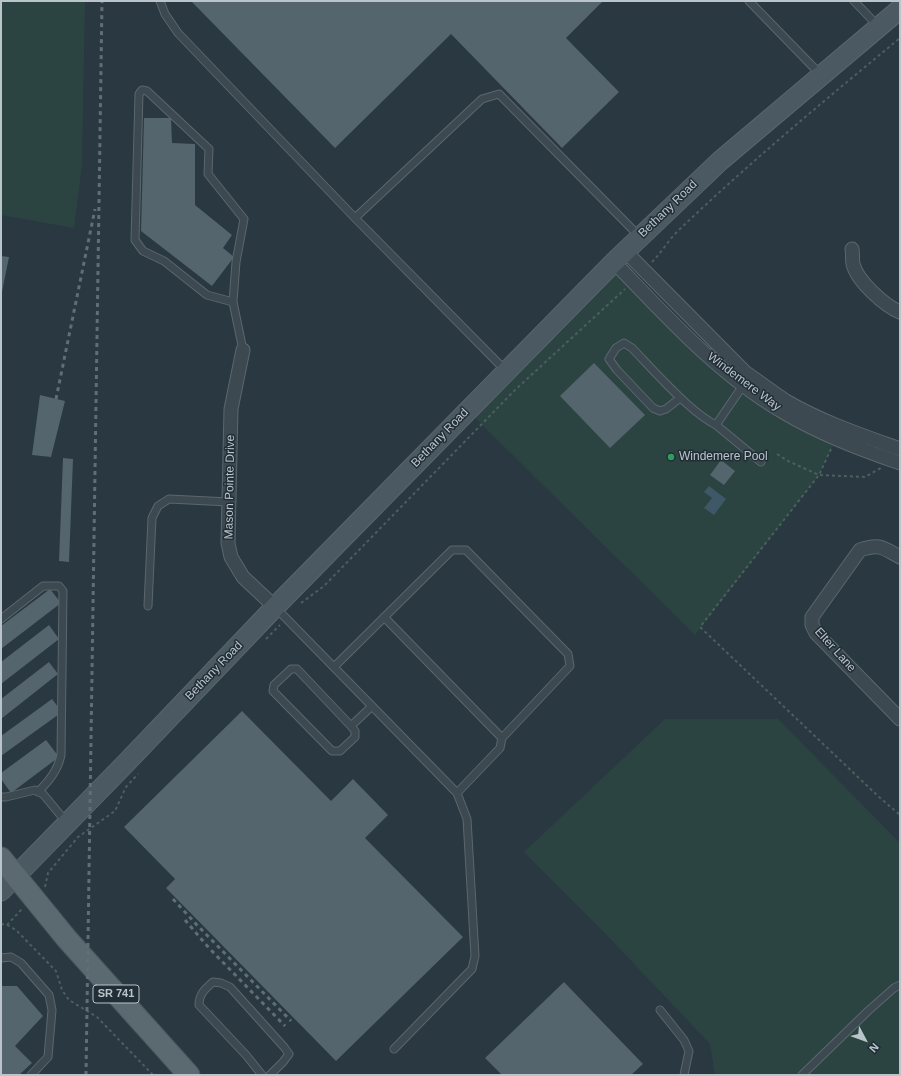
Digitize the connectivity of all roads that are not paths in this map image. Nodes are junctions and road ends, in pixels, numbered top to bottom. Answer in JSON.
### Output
{"nodes":[{"id":1,"x":160,"y":1,"type":"edge"},
{"id":2,"x":749,"y":1,"type":"edge"},
{"id":3,"x":854,"y":1,"type":"edge"},
{"id":4,"x":900,"y":9,"type":"edge"},
{"id":5,"x":879,"y":27,"type":"junction"},
{"id":6,"x":821,"y":75,"type":"junction"},
{"id":7,"x":355,"y":218,"type":"junction"},
{"id":8,"x":640,"y":237,"type":"junction"},
{"id":9,"x":852,"y":248,"type":"dead end"},
{"id":10,"x":619,"y":256,"type":"junction"},
{"id":11,"x":233,"y":302,"type":"junction"},
{"id":12,"x":900,"y":312,"type":"edge"},
{"id":13,"x":243,"y":350,"type":"joint"},
{"id":14,"x":506,"y":371,"type":"junction"},
{"id":15,"x":746,"y":380,"type":"junction"},
{"id":16,"x":680,"y":398,"type":"junction"},
{"id":17,"x":716,"y":425,"type":"junction"},
{"id":18,"x":900,"y":449,"type":"edge"},
{"id":19,"x":761,"y":462,"type":"dead end"},
{"id":20,"x":896,"y":462,"type":"edge"},
{"id":21,"x":229,"y":502,"type":"junction"},
{"id":22,"x":900,"y":557,"type":"edge"},
{"id":23,"x":148,"y":606,"type":"dead end"},
{"id":24,"x":281,"y":613,"type":"junction"},
{"id":25,"x":384,"y":617,"type":"junction"},
{"id":26,"x":1,"y":619,"type":"edge"},
{"id":27,"x":334,"y":667,"type":"junction"},
{"id":28,"x":372,"y":706,"type":"junction"},
{"id":29,"x":900,"y":719,"type":"edge"},
{"id":30,"x":351,"y":726,"type":"junction"},
{"id":31,"x":502,"y":738,"type":"junction"},
{"id":32,"x":38,"y":792,"type":"junction"},
{"id":33,"x":457,"y":793,"type":"junction"},
{"id":34,"x":1,"y":797,"type":"edge"},
{"id":35,"x":67,"y":823,"type":"junction"},
{"id":36,"x":1,"y":858,"type":"edge"},
{"id":37,"x":8,"y":883,"type":"edge"},
{"id":38,"x":1,"y":958,"type":"edge"},
{"id":39,"x":900,"y":985,"type":"edge"},
{"id":40,"x":660,"y":1010,"type":"dead end"},
{"id":41,"x":394,"y":1049,"type":"dead end"},
{"id":42,"x":31,"y":1075,"type":"edge"},
{"id":43,"x":190,"y":1075,"type":"edge"},
{"id":44,"x":262,"y":1075,"type":"edge"},
{"id":45,"x":270,"y":1075,"type":"edge"},
{"id":46,"x":684,"y":1075,"type":"edge"},
{"id":47,"x":802,"y":1075,"type":"edge"}],
"edges":[{"from":1,"to":7,"type":"lane"},
{"from":2,"to":6,"type":"lane"},
{"from":3,"to":5,"type":"lane"},
{"from":4,"to":5,"type":"main road","name":"Bethany Road"},
{"from":5,"to":6,"type":"main road","name":"Bethany Road"},
{"from":6,"to":8,"type":"main road","name":"Bethany Road"},
{"from":7,"to":8,"type":"lane"},
{"from":7,"to":14,"type":"lane"},
{"from":8,"to":10,"type":"main road","name":"Bethany Road"},
{"from":9,"to":12,"type":"street"},
{"from":10,"to":14,"type":"main road","name":"Bethany Road"},
{"from":10,"to":15,"type":"street","name":"Windemere Way"},
{"from":11,"to":11,"type":"lane"},
{"from":11,"to":13,"type":"lane"},
{"from":13,"to":21,"type":"street","name":"Mason Pointe Drive"},
{"from":14,"to":24,"type":"main road","name":"Bethany Road"},
{"from":15,"to":17,"type":"lane"},
{"from":15,"to":18,"type":"street","name":"Windemere Way"},
{"from":15,"to":20,"type":"street","name":"Windemere Way"},
{"from":16,"to":16,"type":"lane"},
{"from":16,"to":17,"type":"lane"},
{"from":17,"to":19,"type":"lane"},
{"from":21,"to":23,"type":"lane"},
{"from":21,"to":24,"type":"street","name":"Mason Pointe Drive"},
{"from":22,"to":29,"type":"street","name":"Elter Lane"},
{"from":24,"to":27,"type":"lane"},
{"from":24,"to":35,"type":"main road","name":"Bethany Road"},
{"from":25,"to":27,"type":"lane"},
{"from":25,"to":31,"type":"lane"},
{"from":25,"to":31,"type":"lane"},
{"from":26,"to":32,"type":"lane"},
{"from":27,"to":28,"type":"lane"},
{"from":28,"to":30,"type":"lane"},
{"from":28,"to":33,"type":"lane"},
{"from":30,"to":30,"type":"lane"},
{"from":31,"to":33,"type":"lane"},
{"from":32,"to":34,"type":"lane"},
{"from":32,"to":35,"type":"lane"},
{"from":33,"to":41,"type":"lane"},
{"from":35,"to":37,"type":"main road","name":"Bethany Road"},
{"from":36,"to":37,"type":"main road","number":"SR 741"},
{"from":37,"to":43,"type":"main road","number":"SR 741"},
{"from":38,"to":42,"type":"lane"},
{"from":39,"to":47,"type":"lane"},
{"from":40,"to":46,"type":"lane"},
{"from":44,"to":45,"type":"lane"}]}
